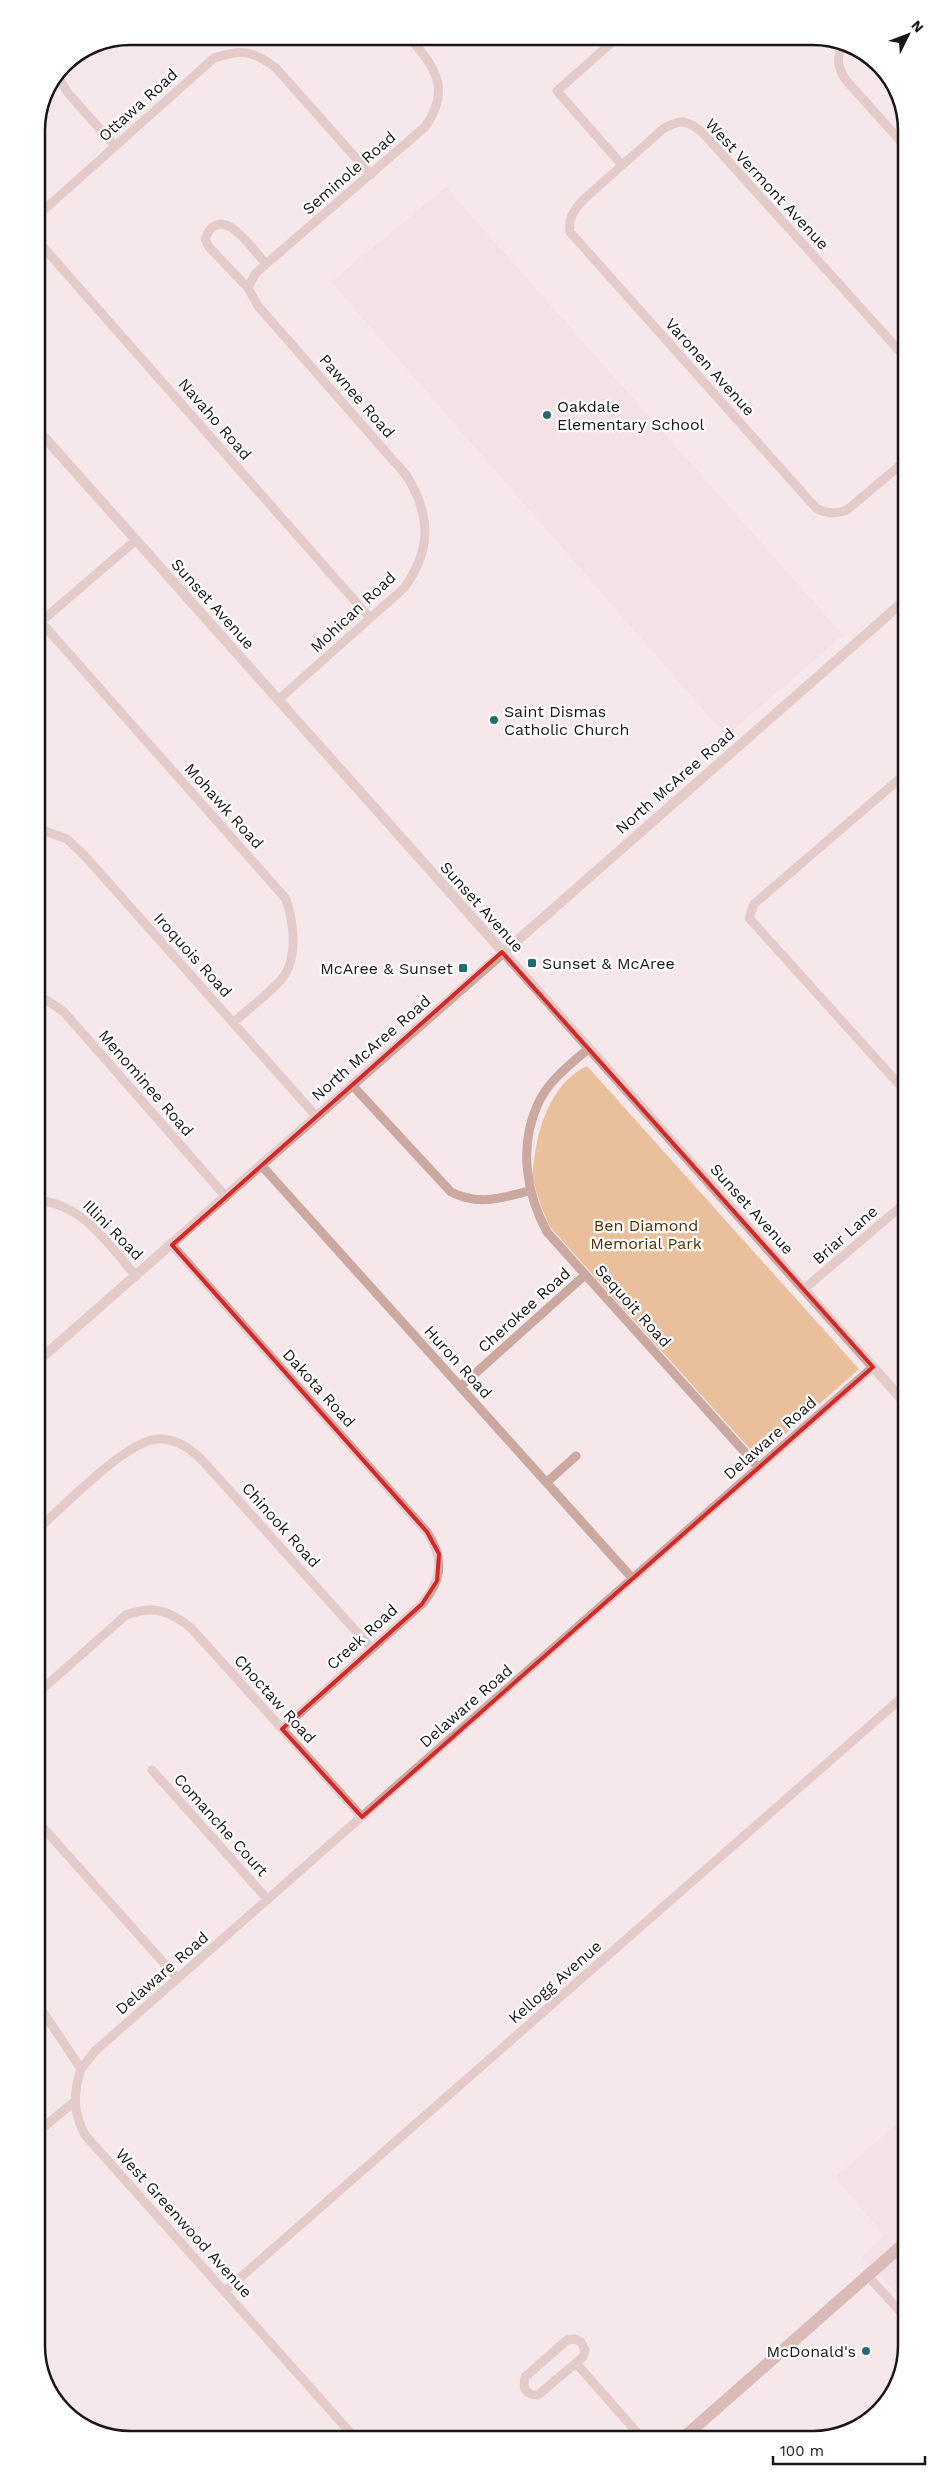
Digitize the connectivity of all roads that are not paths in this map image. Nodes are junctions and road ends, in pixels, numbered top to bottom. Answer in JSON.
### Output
{"nodes":[{"id":1,"x":415,"y":45,"type":"edge"},
{"id":2,"x":609,"y":45,"type":"edge"},
{"id":3,"x":841,"y":50,"type":"edge"},
{"id":4,"x":61,"y":82,"type":"edge"},
{"id":5,"x":898,"y":138,"type":"edge"},
{"id":6,"x":115,"y":146,"type":"junction"},
{"id":7,"x":622,"y":165,"type":"junction"},
{"id":8,"x":371,"y":175,"type":"junction"},
{"id":9,"x":45,"y":209,"type":"edge"},
{"id":10,"x":45,"y":249,"type":"edge"},
{"id":11,"x":266,"y":264,"type":"junction"},
{"id":12,"x":248,"y":288,"type":"junction"},
{"id":13,"x":898,"y":349,"type":"edge"},
{"id":14,"x":45,"y":438,"type":"edge"},
{"id":15,"x":898,"y":467,"type":"edge"},
{"id":16,"x":426,"y":531,"type":"joint"},
{"id":17,"x":136,"y":540,"type":"junction"},
{"id":18,"x":898,"y":606,"type":"edge"},
{"id":19,"x":370,"y":618,"type":"junction"},
{"id":20,"x":45,"y":619,"type":"edge"},
{"id":21,"x":45,"y":631,"type":"edge"},
{"id":22,"x":278,"y":700,"type":"junction"},
{"id":23,"x":898,"y":780,"type":"edge"},
{"id":24,"x":45,"y":831,"type":"edge"},
{"id":25,"x":502,"y":952,"type":"junction"},
{"id":26,"x":45,"y":999,"type":"edge"},
{"id":27,"x":233,"y":1023,"type":"junction"},
{"id":28,"x":588,"y":1049,"type":"junction"},
{"id":29,"x":898,"y":1083,"type":"edge"},
{"id":30,"x":352,"y":1084,"type":"junction"},
{"id":31,"x":316,"y":1116,"type":"junction"},
{"id":32,"x":262,"y":1166,"type":"junction"},
{"id":33,"x":529,"y":1191,"type":"junction"},
{"id":34,"x":226,"y":1197,"type":"junction"},
{"id":35,"x":45,"y":1200,"type":"edge"},
{"id":36,"x":898,"y":1209,"type":"edge"},
{"id":37,"x":172,"y":1245,"type":"junction"},
{"id":38,"x":585,"y":1275,"type":"junction"},
{"id":39,"x":136,"y":1276,"type":"junction"},
{"id":40,"x":804,"y":1289,"type":"junction"},
{"id":41,"x":45,"y":1355,"type":"edge"},
{"id":42,"x":873,"y":1368,"type":"junction"},
{"id":43,"x":460,"y":1387,"type":"junction"},
{"id":44,"x":898,"y":1395,"type":"edge"},
{"id":45,"x":576,"y":1456,"type":"dead end"},
{"id":46,"x":760,"y":1468,"type":"junction"},
{"id":47,"x":547,"y":1482,"type":"junction"},
{"id":48,"x":45,"y":1523,"type":"edge"},
{"id":49,"x":439,"y":1554,"type":"joint"},
{"id":50,"x":633,"y":1579,"type":"junction"},
{"id":51,"x":372,"y":1649,"type":"junction"},
{"id":52,"x":45,"y":1687,"type":"edge"},
{"id":53,"x":898,"y":1701,"type":"edge"},
{"id":54,"x":282,"y":1729,"type":"junction"},
{"id":55,"x":152,"y":1770,"type":"dead end"},
{"id":56,"x":362,"y":1818,"type":"junction"},
{"id":57,"x":45,"y":1830,"type":"edge"},
{"id":58,"x":268,"y":1900,"type":"junction"},
{"id":59,"x":178,"y":1979,"type":"junction"},
{"id":60,"x":45,"y":2015,"type":"edge"},
{"id":61,"x":81,"y":2069,"type":"junction"},
{"id":62,"x":74,"y":2101,"type":"junction"},
{"id":63,"x":45,"y":2126,"type":"edge"},
{"id":64,"x":898,"y":2249,"type":"edge"},
{"id":65,"x":867,"y":2275,"type":"junction"},
{"id":66,"x":225,"y":2291,"type":"junction"},
{"id":67,"x":898,"y":2309,"type":"edge"},
{"id":68,"x":576,"y":2363,"type":"junction"},
{"id":69,"x":350,"y":2431,"type":"edge"},
{"id":70,"x":636,"y":2431,"type":"edge"},
{"id":71,"x":691,"y":2431,"type":"edge"}],
"edges":[{"from":1,"to":8,"type":"street","name":"Seminole Road"},
{"from":2,"to":7,"type":"street"},
{"from":3,"to":5,"type":"street"},
{"from":4,"to":6,"type":"street"},
{"from":6,"to":8,"type":"street","name":"Ottawa Road"},
{"from":6,"to":9,"type":"street","name":"Ottawa Road"},
{"from":7,"to":13,"type":"street","name":"West Vermont Avenue"},
{"from":7,"to":15,"type":"street","name":"Varonen Avenue"},
{"from":8,"to":11,"type":"street","name":"Seminole Road"},
{"from":10,"to":19,"type":"street","name":"Navaho Road"},
{"from":11,"to":12,"type":"street","name":"Seminole Road"},
{"from":11,"to":12,"type":"street","name":"Pawnee Road"},
{"from":12,"to":16,"type":"street","name":"Pawnee Road"},
{"from":14,"to":17,"type":"street","name":"Sunset Avenue"},
{"from":16,"to":19,"type":"street","name":"Mohican Road"},
{"from":17,"to":20,"type":"street"},
{"from":17,"to":22,"type":"street","name":"Sunset Avenue"},
{"from":18,"to":25,"type":"street","name":"North McAree Road"},
{"from":19,"to":22,"type":"street","name":"Mohican Road"},
{"from":21,"to":27,"type":"street","name":"Mohawk Road"},
{"from":22,"to":25,"type":"street","name":"Sunset Avenue"},
{"from":23,"to":29,"type":"street"},
{"from":24,"to":27,"type":"street","name":"Iroquois Road"},
{"from":25,"to":28,"type":"street","name":"Sunset Avenue"},
{"from":25,"to":30,"type":"street","name":"North McAree Road"},
{"from":26,"to":34,"type":"street","name":"Menominee Road"},
{"from":27,"to":31,"type":"street","name":"Iroquois Road"},
{"from":28,"to":33,"type":"street","name":"Sequoit Road"},
{"from":28,"to":40,"type":"street","name":"Sunset Avenue"},
{"from":30,"to":31,"type":"street","name":"North McAree Road"},
{"from":30,"to":33,"type":"street"},
{"from":31,"to":32,"type":"street","name":"North McAree Road"},
{"from":32,"to":34,"type":"street","name":"North McAree Road"},
{"from":32,"to":43,"type":"street","name":"Huron Road"},
{"from":33,"to":38,"type":"street","name":"Sequoit Road"},
{"from":34,"to":37,"type":"street","name":"North McAree Road"},
{"from":35,"to":39,"type":"street","name":"Illini Road"},
{"from":36,"to":40,"type":"street","name":"Briar Lane"},
{"from":37,"to":39,"type":"street","name":"North McAree Road"},
{"from":37,"to":49,"type":"street","name":"Dakota Road"},
{"from":38,"to":43,"type":"street","name":"Cherokee Road"},
{"from":38,"to":46,"type":"street","name":"Sequoit Road"},
{"from":39,"to":41,"type":"street","name":"North McAree Road"},
{"from":40,"to":42,"type":"street","name":"Sunset Avenue"},
{"from":42,"to":44,"type":"street","name":"Sunset Avenue"},
{"from":42,"to":46,"type":"street","name":"Delaware Road"},
{"from":43,"to":47,"type":"street","name":"Huron Road"},
{"from":45,"to":47,"type":"street"},
{"from":46,"to":50,"type":"street","name":"Delaware Road"},
{"from":47,"to":50,"type":"street","name":"Huron Road"},
{"from":48,"to":51,"type":"street","name":"Chinook Road"},
{"from":49,"to":51,"type":"street","name":"Creek Road"},
{"from":50,"to":56,"type":"street","name":"Delaware Road"},
{"from":51,"to":54,"type":"street","name":"Creek Road"},
{"from":52,"to":54,"type":"street","name":"Choctaw Road"},
{"from":53,"to":66,"type":"street","name":"Kellogg Avenue"},
{"from":54,"to":56,"type":"street","name":"Choctaw Road"},
{"from":55,"to":58,"type":"street","name":"Comanche Court"},
{"from":56,"to":58,"type":"street","name":"Delaware Road"},
{"from":57,"to":59,"type":"street"},
{"from":58,"to":59,"type":"street","name":"Delaware Road"},
{"from":59,"to":61,"type":"street","name":"Delaware Road"},
{"from":60,"to":61,"type":"street"},
{"from":61,"to":62,"type":"street","name":"West Greenwood Avenue"},
{"from":62,"to":63,"type":"street"},
{"from":62,"to":66,"type":"street","name":"West Greenwood Avenue"},
{"from":64,"to":65,"type":"main road"},
{"from":65,"to":67,"type":"street"},
{"from":65,"to":71,"type":"main road"},
{"from":66,"to":69,"type":"street","name":"West Greenwood Avenue"},
{"from":68,"to":68,"type":"street"},
{"from":68,"to":70,"type":"street"}]}
